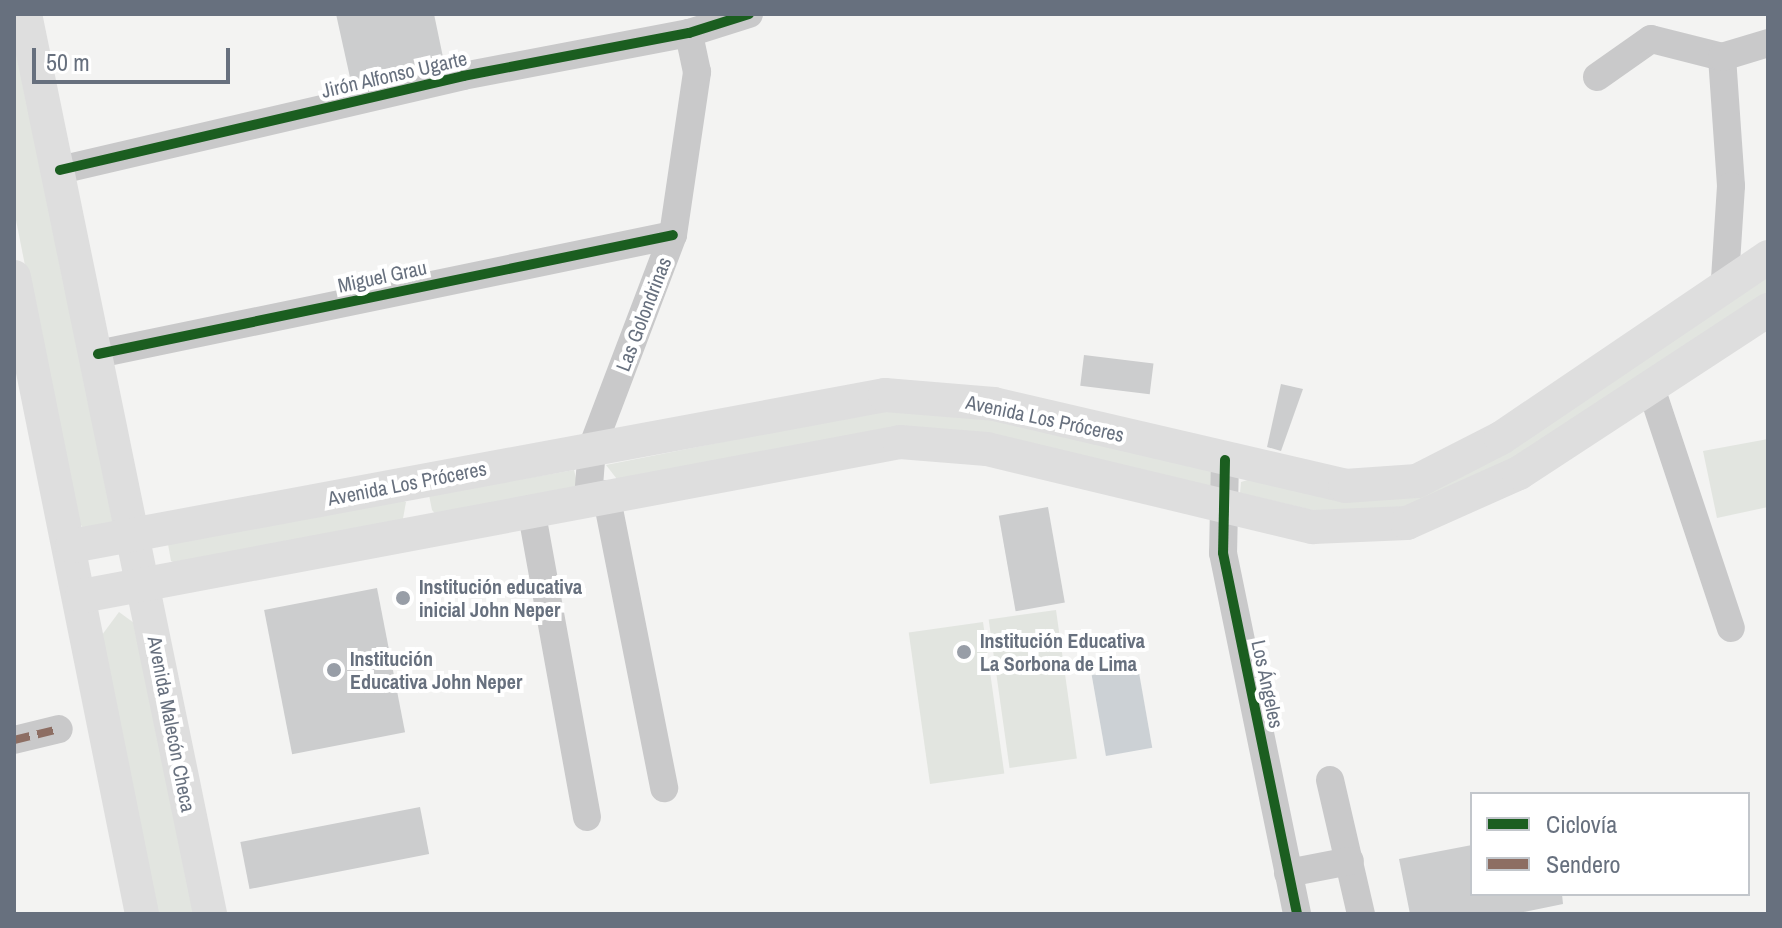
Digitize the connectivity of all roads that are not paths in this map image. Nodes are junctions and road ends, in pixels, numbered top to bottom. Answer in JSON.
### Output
{"nodes":[{"id":1,"x":25,"y":14,"type":"edge"},
{"id":2,"x":744,"y":17,"type":"edge"},
{"id":3,"x":1653,"y":26,"type":"edge"},
{"id":4,"x":689,"y":33,"type":"junction"},
{"id":5,"x":1768,"y":43,"type":"edge"},
{"id":6,"x":1722,"y":57,"type":"junction"},
{"id":7,"x":1597,"y":77,"type":"dead end"},
{"id":8,"x":60,"y":170,"type":"junction"},
{"id":9,"x":673,"y":235,"type":"junction"},
{"id":10,"x":1768,"y":257,"type":"edge"},
{"id":11,"x":14,"y":277,"type":"edge"},
{"id":12,"x":1725,"y":280,"type":"junction"},
{"id":13,"x":1768,"y":310,"type":"edge"},
{"id":14,"x":98,"y":354,"type":"junction"},
{"id":15,"x":1650,"y":385,"type":"junction"},
{"id":16,"x":592,"y":448,"type":"junction"},
{"id":17,"x":1225,"y":460,"type":"junction"},
{"id":18,"x":414,"y":482,"type":"junction"},
{"id":19,"x":597,"y":496,"type":"junction"},
{"id":20,"x":531,"y":509,"type":"junction"},
{"id":21,"x":1224,"y":509,"type":"junction"},
{"id":22,"x":423,"y":529,"type":"junction"},
{"id":23,"x":134,"y":535,"type":"junction"},
{"id":24,"x":72,"y":546,"type":"junction"},
{"id":25,"x":143,"y":582,"type":"junction"},
{"id":26,"x":82,"y":596,"type":"junction"},
{"id":27,"x":1731,"y":628,"type":"dead end"},
{"id":28,"x":59,"y":729,"type":"dead end"},
{"id":29,"x":14,"y":740,"type":"edge"},
{"id":30,"x":1330,"y":780,"type":"dead end"},
{"id":31,"x":664,"y":788,"type":"dead end"},
{"id":32,"x":587,"y":817,"type":"dead end"},
{"id":33,"x":1350,"y":861,"type":"junction"},
{"id":34,"x":1288,"y":873,"type":"junction"},
{"id":35,"x":142,"y":914,"type":"edge"},
{"id":36,"x":210,"y":914,"type":"edge"},
{"id":37,"x":1297,"y":914,"type":"edge"},
{"id":38,"x":1361,"y":914,"type":"edge"}],
"edges":[{"from":1,"to":8,"type":"main road","name":"Avenida Malecón Checa"},
{"from":2,"to":4,"type":"street","name":"Jirón Alfonso Ugarte"},
{"from":3,"to":6,"type":"street"},
{"from":3,"to":7,"type":"street"},
{"from":4,"to":8,"type":"street","name":"Jirón Alfonso Ugarte"},
{"from":4,"to":9,"type":"street","name":"Las Golondrinas"},
{"from":5,"to":6,"type":"street"},
{"from":6,"to":12,"type":"street"},
{"from":8,"to":14,"type":"main road","name":"Avenida Malecón Checa"},
{"from":9,"to":14,"type":"street","name":"Miguel Grau"},
{"from":9,"to":16,"type":"street","name":"Las Golondrinas"},
{"from":10,"to":12,"type":"main road","name":"Avenida Los Próceres"},
{"from":11,"to":24,"type":"main road"},
{"from":12,"to":17,"type":"main road","name":"Avenida Los Próceres"},
{"from":13,"to":15,"type":"main road"},
{"from":14,"to":23,"type":"main road","name":"Avenida Malecón Checa"},
{"from":15,"to":21,"type":"main road"},
{"from":15,"to":27,"type":"street"},
{"from":16,"to":17,"type":"main road","name":"Avenida Los Próceres"},
{"from":16,"to":18,"type":"main road","name":"Avenida Los Próceres"},
{"from":16,"to":19,"type":"street","name":"Las Golondrinas"},
{"from":17,"to":21,"type":"street","name":"Los Ángeles"},
{"from":18,"to":22,"type":"main road"},
{"from":18,"to":23,"type":"main road","name":"Avenida Los Próceres"},
{"from":19,"to":20,"type":"main road"},
{"from":19,"to":21,"type":"main road"},
{"from":19,"to":31,"type":"street","name":"Las Golondrinas"},
{"from":20,"to":22,"type":"main road"},
{"from":20,"to":32,"type":"street"},
{"from":21,"to":34,"type":"street","name":"Los Ángeles"},
{"from":22,"to":25,"type":"main road"},
{"from":23,"to":24,"type":"main road","name":"Avenida Los Próceres"},
{"from":23,"to":25,"type":"main road","name":"Avenida Malecón Checa"},
{"from":24,"to":26,"type":"main road"},
{"from":25,"to":26,"type":"main road"},
{"from":25,"to":36,"type":"main road","name":"Avenida Malecón Checa"},
{"from":26,"to":35,"type":"main road"},
{"from":28,"to":29,"type":"street"},
{"from":30,"to":33,"type":"street"},
{"from":33,"to":34,"type":"street"},
{"from":33,"to":38,"type":"street"},
{"from":34,"to":37,"type":"street","name":"Los Ángeles"}]}
